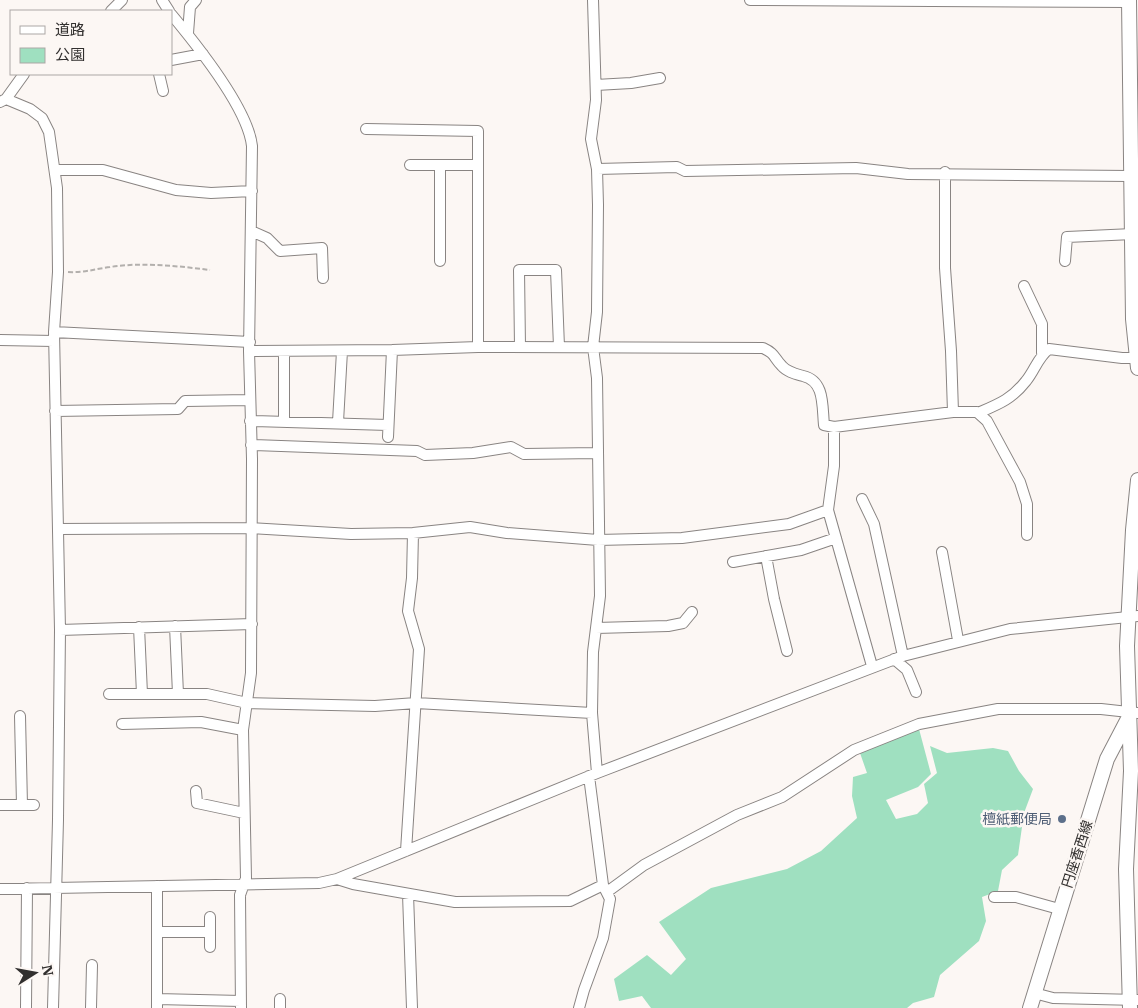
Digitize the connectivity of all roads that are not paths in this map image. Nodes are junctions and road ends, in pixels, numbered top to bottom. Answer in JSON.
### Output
{"nodes":[{"id":1,"x":122,"y":0,"type":"edge"},
{"id":2,"x":196,"y":0,"type":"edge"},
{"id":3,"x":592,"y":0,"type":"edge"},
{"id":4,"x":750,"y":0,"type":"edge"},
{"id":5,"x":775,"y":1,"type":"edge"},
{"id":6,"x":1129,"y":1,"type":"edge"},
{"id":7,"x":111,"y":10,"type":"edge"},
{"id":8,"x":172,"y":14,"type":"edge"},
{"id":9,"x":188,"y":33,"type":"junction"},
{"id":10,"x":203,"y":54,"type":"junction"},
{"id":11,"x":172,"y":60,"type":"edge"},
{"id":12,"x":1134,"y":72,"type":"edge"},
{"id":13,"x":23,"y":75,"type":"edge"},
{"id":14,"x":159,"y":75,"type":"edge"},
{"id":15,"x":660,"y":78,"type":"dead end"},
{"id":16,"x":596,"y":85,"type":"junction"},
{"id":17,"x":163,"y":91,"type":"dead end"},
{"id":18,"x":3,"y":100,"type":"edge"},
{"id":19,"x":366,"y":130,"type":"dead end"},
{"id":20,"x":410,"y":165,"type":"dead end"},
{"id":21,"x":440,"y":165,"type":"junction"},
{"id":22,"x":478,"y":165,"type":"junction"},
{"id":23,"x":597,"y":169,"type":"junction"},
{"id":24,"x":56,"y":170,"type":"junction"},
{"id":25,"x":944,"y":172,"type":"junction"},
{"id":26,"x":1134,"y":177,"type":"edge"},
{"id":27,"x":252,"y":191,"type":"junction"},
{"id":28,"x":251,"y":231,"type":"junction"},
{"id":29,"x":1133,"y":234,"type":"junction"},
{"id":30,"x":440,"y":261,"type":"dead end"},
{"id":31,"x":1065,"y":261,"type":"dead end"},
{"id":32,"x":324,"y":278,"type":"dead end"},
{"id":33,"x":1024,"y":286,"type":"dead end"},
{"id":34,"x":54,"y":337,"type":"junction"},
{"id":35,"x":0,"y":340,"type":"edge"},
{"id":36,"x":250,"y":347,"type":"junction"},
{"id":37,"x":478,"y":347,"type":"junction"},
{"id":38,"x":520,"y":347,"type":"junction"},
{"id":39,"x":559,"y":347,"type":"junction"},
{"id":40,"x":593,"y":347,"type":"junction"},
{"id":41,"x":392,"y":350,"type":"junction"},
{"id":42,"x":284,"y":351,"type":"junction"},
{"id":43,"x":342,"y":351,"type":"junction"},
{"id":44,"x":1042,"y":353,"type":"junction"},
{"id":45,"x":1137,"y":363,"type":"edge"},
{"id":46,"x":249,"y":400,"type":"junction"},
{"id":47,"x":55,"y":411,"type":"junction"},
{"id":48,"x":952,"y":412,"type":"junction"},
{"id":49,"x":978,"y":413,"type":"junction"},
{"id":50,"x":250,"y":421,"type":"junction"},
{"id":51,"x":284,"y":421,"type":"junction"},
{"id":52,"x":338,"y":422,"type":"junction"},
{"id":53,"x":388,"y":425,"type":"junction"},
{"id":54,"x":834,"y":426,"type":"junction"},
{"id":55,"x":388,"y":437,"type":"dead end"},
{"id":56,"x":251,"y":445,"type":"junction"},
{"id":57,"x":597,"y":453,"type":"junction"},
{"id":58,"x":1138,"y":480,"type":"edge"},
{"id":59,"x":862,"y":499,"type":"dead end"},
{"id":60,"x":828,"y":510,"type":"junction"},
{"id":61,"x":250,"y":528,"type":"junction"},
{"id":62,"x":58,"y":529,"type":"junction"},
{"id":63,"x":413,"y":533,"type":"junction"},
{"id":64,"x":1027,"y":535,"type":"dead end"},
{"id":65,"x":836,"y":538,"type":"junction"},
{"id":66,"x":598,"y":540,"type":"junction"},
{"id":67,"x":942,"y":552,"type":"dead end"},
{"id":68,"x":766,"y":556,"type":"junction"},
{"id":69,"x":733,"y":562,"type":"dead end"},
{"id":70,"x":692,"y":612,"type":"dead end"},
{"id":71,"x":1133,"y":616,"type":"edge"},
{"id":72,"x":252,"y":624,"type":"junction"},
{"id":73,"x":175,"y":626,"type":"junction"},
{"id":74,"x":139,"y":627,"type":"junction"},
{"id":75,"x":596,"y":628,"type":"junction"},
{"id":76,"x":60,"y":630,"type":"junction"},
{"id":77,"x":958,"y":640,"type":"junction"},
{"id":78,"x":787,"y":651,"type":"dead end"},
{"id":79,"x":898,"y":657,"type":"junction"},
{"id":80,"x":872,"y":666,"type":"junction"},
{"id":81,"x":916,"y":692,"type":"dead end"},
{"id":82,"x":110,"y":694,"type":"dead end"},
{"id":83,"x":142,"y":694,"type":"junction"},
{"id":84,"x":178,"y":694,"type":"junction"},
{"id":85,"x":247,"y":703,"type":"junction"},
{"id":86,"x":416,"y":703,"type":"junction"},
{"id":87,"x":1136,"y":710,"type":"edge"},
{"id":88,"x":592,"y":713,"type":"junction"},
{"id":89,"x":20,"y":716,"type":"dead end"},
{"id":90,"x":122,"y":724,"type":"dead end"},
{"id":91,"x":243,"y":730,"type":"junction"},
{"id":92,"x":593,"y":774,"type":"junction"},
{"id":93,"x":196,"y":791,"type":"dead end"},
{"id":94,"x":0,"y":805,"type":"edge"},
{"id":95,"x":22,"y":805,"type":"junction"},
{"id":96,"x":34,"y":805,"type":"dead end"},
{"id":97,"x":244,"y":813,"type":"junction"},
{"id":98,"x":406,"y":851,"type":"junction"},
{"id":99,"x":337,"y":879,"type":"junction"},
{"id":100,"x":157,"y":886,"type":"junction"},
{"id":101,"x":243,"y":886,"type":"junction"},
{"id":102,"x":28,"y":888,"type":"junction"},
{"id":103,"x":56,"y":888,"type":"junction"},
{"id":104,"x":605,"y":888,"type":"junction"},
{"id":105,"x":0,"y":889,"type":"edge"},
{"id":106,"x":1132,"y":893,"type":"edge"},
{"id":107,"x":408,"y":894,"type":"junction"},
{"id":108,"x":994,"y":897,"type":"dead end"},
{"id":109,"x":1059,"y":909,"type":"junction"},
{"id":110,"x":210,"y":917,"type":"dead end"},
{"id":111,"x":157,"y":932,"type":"junction"},
{"id":112,"x":210,"y":932,"type":"junction"},
{"id":113,"x":210,"y":947,"type":"dead end"},
{"id":114,"x":92,"y":965,"type":"dead end"},
{"id":115,"x":1034,"y":993,"type":"junction"},
{"id":116,"x":1132,"y":1003,"type":"edge"},
{"id":117,"x":157,"y":1004,"type":"edge"},
{"id":118,"x":241,"y":1004,"type":"edge"},
{"id":119,"x":26,"y":1008,"type":"edge"},
{"id":120,"x":53,"y":1008,"type":"edge"},
{"id":121,"x":91,"y":1008,"type":"edge"},
{"id":122,"x":412,"y":1008,"type":"edge"},
{"id":123,"x":580,"y":1008,"type":"edge"},
{"id":124,"x":1030,"y":1008,"type":"edge"}],
"edges":[{"from":1,"to":7,"type":"street"},
{"from":2,"to":9,"type":"street"},
{"from":3,"to":16,"type":"street"},
{"from":4,"to":5,"type":"street"},
{"from":5,"to":6,"type":"street"},
{"from":6,"to":12,"type":"main road"},
{"from":8,"to":9,"type":"street"},
{"from":9,"to":10,"type":"street"},
{"from":10,"to":11,"type":"street"},
{"from":10,"to":27,"type":"street"},
{"from":12,"to":26,"type":"main road"},
{"from":13,"to":18,"type":"street"},
{"from":14,"to":17,"type":"street"},
{"from":15,"to":16,"type":"street"},
{"from":16,"to":23,"type":"street"},
{"from":18,"to":24,"type":"street"},
{"from":19,"to":22,"type":"street"},
{"from":20,"to":21,"type":"street"},
{"from":21,"to":22,"type":"street"},
{"from":21,"to":30,"type":"street"},
{"from":22,"to":37,"type":"street"},
{"from":23,"to":25,"type":"street"},
{"from":23,"to":40,"type":"street"},
{"from":24,"to":27,"type":"street"},
{"from":24,"to":34,"type":"street"},
{"from":25,"to":26,"type":"street"},
{"from":25,"to":48,"type":"street"},
{"from":26,"to":29,"type":"main road"},
{"from":27,"to":28,"type":"street"},
{"from":28,"to":32,"type":"street"},
{"from":28,"to":36,"type":"street"},
{"from":29,"to":31,"type":"street"},
{"from":29,"to":45,"type":"main road"},
{"from":33,"to":44,"type":"street"},
{"from":34,"to":35,"type":"street"},
{"from":34,"to":36,"type":"street"},
{"from":34,"to":47,"type":"street"},
{"from":36,"to":42,"type":"street"},
{"from":36,"to":46,"type":"street"},
{"from":37,"to":38,"type":"street"},
{"from":37,"to":41,"type":"street"},
{"from":38,"to":39,"type":"street"},
{"from":38,"to":39,"type":"street"},
{"from":39,"to":40,"type":"street"},
{"from":40,"to":54,"type":"street"},
{"from":40,"to":57,"type":"street"},
{"from":41,"to":43,"type":"street"},
{"from":41,"to":53,"type":"street"},
{"from":42,"to":43,"type":"street"},
{"from":42,"to":51,"type":"street"},
{"from":43,"to":52,"type":"street"},
{"from":44,"to":45,"type":"street"},
{"from":44,"to":49,"type":"street"},
{"from":46,"to":47,"type":"street"},
{"from":46,"to":50,"type":"street"},
{"from":47,"to":62,"type":"street"},
{"from":48,"to":49,"type":"street"},
{"from":48,"to":54,"type":"street"},
{"from":49,"to":64,"type":"street"},
{"from":50,"to":51,"type":"street"},
{"from":50,"to":56,"type":"street"},
{"from":51,"to":52,"type":"street"},
{"from":52,"to":53,"type":"street"},
{"from":53,"to":55,"type":"street"},
{"from":54,"to":60,"type":"street"},
{"from":56,"to":57,"type":"street"},
{"from":56,"to":61,"type":"street"},
{"from":57,"to":66,"type":"street"},
{"from":58,"to":71,"type":"main road"},
{"from":59,"to":79,"type":"street"},
{"from":60,"to":65,"type":"street"},
{"from":60,"to":66,"type":"street"},
{"from":61,"to":62,"type":"street"},
{"from":61,"to":63,"type":"street"},
{"from":61,"to":72,"type":"street"},
{"from":62,"to":76,"type":"street"},
{"from":63,"to":66,"type":"street"},
{"from":63,"to":86,"type":"street"},
{"from":65,"to":68,"type":"street"},
{"from":65,"to":80,"type":"street"},
{"from":66,"to":75,"type":"street"},
{"from":67,"to":77,"type":"street"},
{"from":68,"to":69,"type":"street"},
{"from":68,"to":78,"type":"street"},
{"from":70,"to":75,"type":"street"},
{"from":71,"to":77,"type":"street"},
{"from":71,"to":87,"type":"main road"},
{"from":72,"to":73,"type":"street"},
{"from":72,"to":85,"type":"street"},
{"from":73,"to":74,"type":"street"},
{"from":73,"to":84,"type":"street"},
{"from":74,"to":76,"type":"street"},
{"from":74,"to":83,"type":"street"},
{"from":75,"to":88,"type":"street"},
{"from":76,"to":103,"type":"street"},
{"from":77,"to":79,"type":"street"},
{"from":79,"to":80,"type":"street"},
{"from":79,"to":81,"type":"street"},
{"from":80,"to":92,"type":"street"},
{"from":82,"to":83,"type":"street"},
{"from":83,"to":84,"type":"street"},
{"from":84,"to":85,"type":"street"},
{"from":85,"to":86,"type":"street"},
{"from":85,"to":91,"type":"street"},
{"from":86,"to":88,"type":"street"},
{"from":86,"to":98,"type":"street"},
{"from":87,"to":104,"type":"street"},
{"from":87,"to":106,"type":"main road"},
{"from":87,"to":109,"type":"main road","name":"円座香西線"},
{"from":88,"to":92,"type":"street"},
{"from":89,"to":95,"type":"street"},
{"from":90,"to":91,"type":"street"},
{"from":91,"to":97,"type":"street"},
{"from":92,"to":98,"type":"street"},
{"from":92,"to":104,"type":"street"},
{"from":93,"to":97,"type":"street"},
{"from":94,"to":95,"type":"street"},
{"from":95,"to":96,"type":"street"},
{"from":97,"to":101,"type":"street"},
{"from":98,"to":99,"type":"street"},
{"from":99,"to":101,"type":"street"},
{"from":99,"to":107,"type":"street"},
{"from":100,"to":101,"type":"street"},
{"from":100,"to":103,"type":"street"},
{"from":100,"to":111,"type":"street"},
{"from":101,"to":118,"type":"street"},
{"from":102,"to":103,"type":"street"},
{"from":102,"to":105,"type":"street"},
{"from":102,"to":119,"type":"street"},
{"from":103,"to":120,"type":"street"},
{"from":104,"to":107,"type":"street"},
{"from":104,"to":123,"type":"street"},
{"from":106,"to":116,"type":"main road"},
{"from":107,"to":122,"type":"street"},
{"from":108,"to":109,"type":"street"},
{"from":109,"to":115,"type":"main road","name":"円座香西線"},
{"from":110,"to":112,"type":"street"},
{"from":111,"to":112,"type":"street"},
{"from":111,"to":117,"type":"street"},
{"from":112,"to":113,"type":"street"},
{"from":114,"to":121,"type":"street"},
{"from":115,"to":116,"type":"street"},
{"from":115,"to":124,"type":"main road","name":"円座香西線"},
{"from":117,"to":118,"type":"street"}]}
